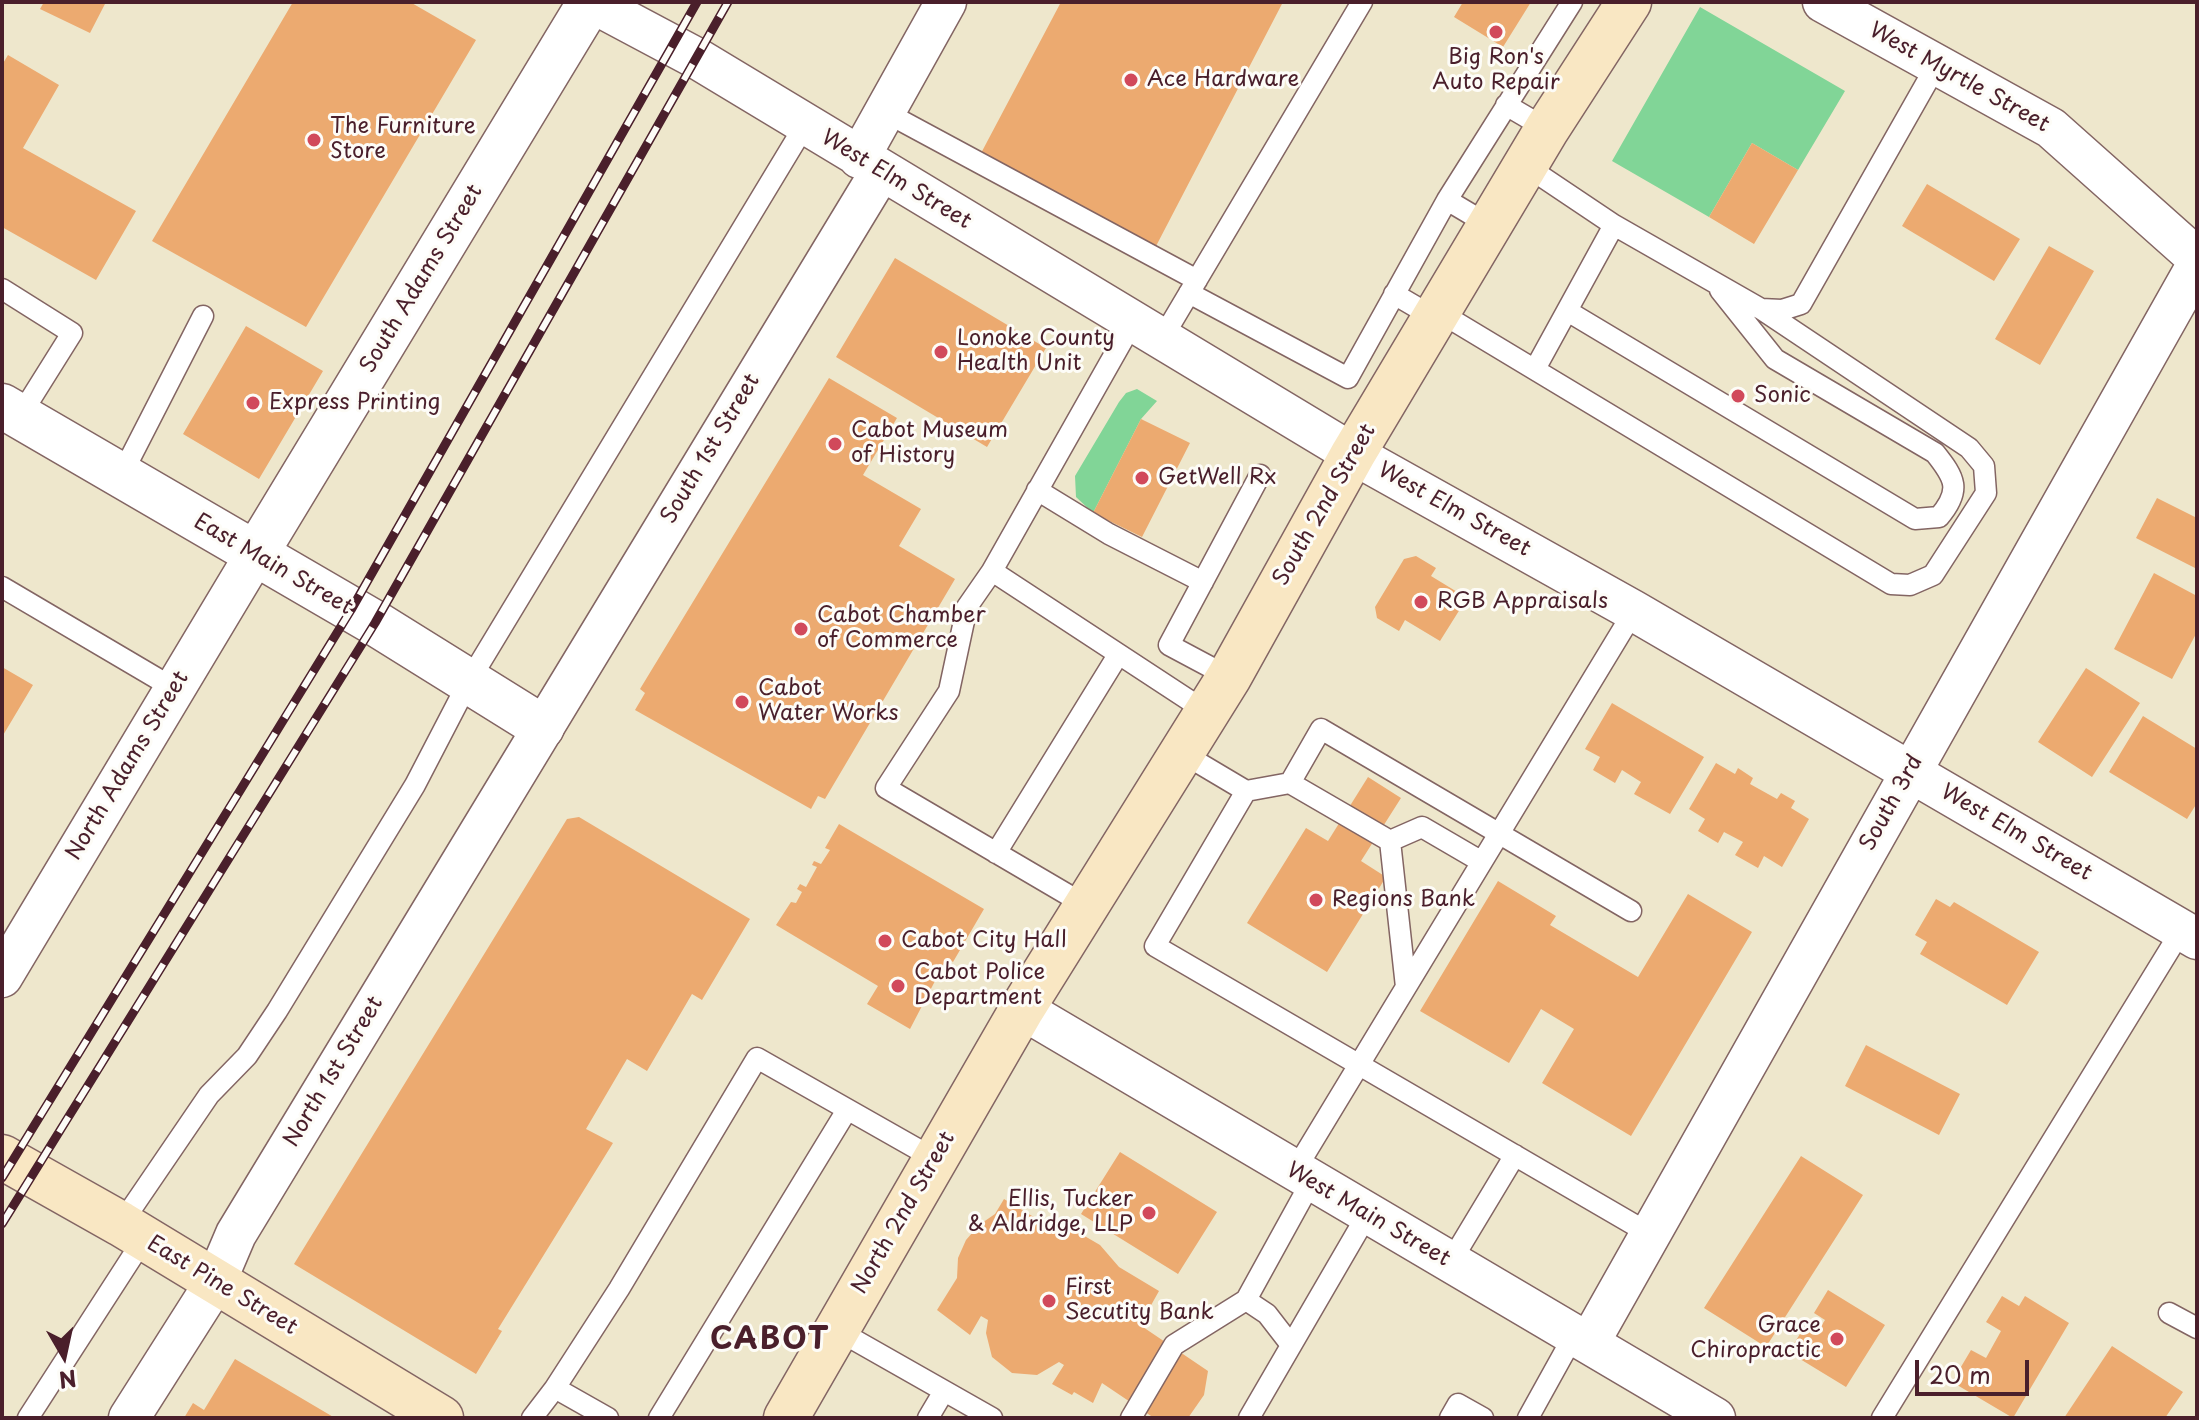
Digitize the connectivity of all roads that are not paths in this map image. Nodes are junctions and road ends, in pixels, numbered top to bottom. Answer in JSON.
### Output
{"nodes":[{"id":1,"x":590,"y":2,"type":"edge"},
{"id":2,"x":946,"y":2,"type":"edge"},
{"id":3,"x":1362,"y":2,"type":"edge"},
{"id":4,"x":1572,"y":2,"type":"edge"},
{"id":5,"x":1629,"y":2,"type":"edge"},
{"id":6,"x":1823,"y":2,"type":"edge"},
{"id":7,"x":1936,"y":66,"type":"junction"},
{"id":8,"x":1506,"y":105,"type":"junction"},
{"id":9,"x":885,"y":112,"type":"junction"},
{"id":10,"x":805,"y":125,"type":"junction"},
{"id":11,"x":1547,"y":129,"type":"junction"},
{"id":12,"x":870,"y":165,"type":"junction"},
{"id":13,"x":1526,"y":166,"type":"junction"},
{"id":14,"x":1447,"y":200,"type":"junction"},
{"id":15,"x":1489,"y":225,"type":"junction"},
{"id":16,"x":1614,"y":225,"type":"junction"},
{"id":17,"x":2197,"y":258,"type":"edge"},
{"id":18,"x":2197,"y":265,"type":"edge"},
{"id":19,"x":1715,"y":283,"type":"junction"},
{"id":20,"x":1193,"y":286,"type":"junction"},
{"id":21,"x":2,"y":289,"type":"edge"},
{"id":22,"x":1394,"y":294,"type":"junction"},
{"id":23,"x":1761,"y":309,"type":"junction"},
{"id":24,"x":1569,"y":312,"type":"junction"},
{"id":25,"x":1437,"y":315,"type":"junction"},
{"id":26,"x":203,"y":316,"type":"dead end"},
{"id":27,"x":1148,"y":328,"type":"junction"},
{"id":28,"x":1535,"y":369,"type":"junction"},
{"id":29,"x":11,"y":411,"type":"edge"},
{"id":30,"x":1353,"y":454,"type":"junction"},
{"id":31,"x":1260,"y":475,"type":"dead end"},
{"id":32,"x":121,"y":476,"type":"junction"},
{"id":33,"x":1037,"y":490,"type":"junction"},
{"id":34,"x":255,"y":555,"type":"junction"},
{"id":35,"x":992,"y":571,"type":"junction"},
{"id":36,"x":1203,"y":582,"type":"junction"},
{"id":37,"x":2,"y":587,"type":"edge"},
{"id":38,"x":1634,"y":611,"type":"junction"},
{"id":39,"x":1118,"y":655,"type":"junction"},
{"id":40,"x":469,"y":681,"type":"junction"},
{"id":41,"x":175,"y":689,"type":"junction"},
{"id":42,"x":1218,"y":694,"type":"junction"},
{"id":43,"x":542,"y":727,"type":"junction"},
{"id":44,"x":1182,"y":753,"type":"junction"},
{"id":45,"x":1910,"y":771,"type":"junction"},
{"id":46,"x":1290,"y":783,"type":"junction"},
{"id":47,"x":1246,"y":791,"type":"junction"},
{"id":48,"x":1500,"y":832,"type":"junction"},
{"id":49,"x":1390,"y":841,"type":"junction"},
{"id":50,"x":996,"y":853,"type":"junction"},
{"id":51,"x":1482,"y":862,"type":"junction"},
{"id":52,"x":1087,"y":906,"type":"junction"},
{"id":53,"x":1631,"y":911,"type":"dead end"},
{"id":54,"x":2189,"y":935,"type":"edge"},
{"id":55,"x":2,"y":977,"type":"edge"},
{"id":56,"x":1406,"y":987,"type":"junction"},
{"id":57,"x":1022,"y":1009,"type":"junction"},
{"id":58,"x":1359,"y":1065,"type":"junction"},
{"id":59,"x":847,"y":1110,"type":"junction"},
{"id":60,"x":1515,"y":1155,"type":"junction"},
{"id":61,"x":2,"y":1157,"type":"edge"},
{"id":62,"x":935,"y":1159,"type":"junction"},
{"id":63,"x":1303,"y":1177,"type":"junction"},
{"id":64,"x":1367,"y":1215,"type":"junction"},
{"id":65,"x":132,"y":1232,"type":"junction"},
{"id":66,"x":1650,"y":1234,"type":"junction"},
{"id":67,"x":1450,"y":1263,"type":"junction"},
{"id":68,"x":216,"y":1281,"type":"junction"},
{"id":69,"x":1246,"y":1300,"type":"junction"},
{"id":70,"x":2169,"y":1313,"type":"dead end"},
{"id":71,"x":2197,"y":1328,"type":"edge"},
{"id":72,"x":837,"y":1330,"type":"junction"},
{"id":73,"x":1582,"y":1339,"type":"junction"},
{"id":74,"x":1291,"y":1345,"type":"junction"},
{"id":75,"x":555,"y":1388,"type":"junction"},
{"id":76,"x":944,"y":1391,"type":"junction"},
{"id":77,"x":28,"y":1418,"type":"edge"},
{"id":78,"x":129,"y":1418,"type":"edge"},
{"id":79,"x":441,"y":1418,"type":"edge"},
{"id":80,"x":532,"y":1418,"type":"edge"},
{"id":81,"x":608,"y":1418,"type":"edge"},
{"id":82,"x":659,"y":1418,"type":"edge"},
{"id":83,"x":786,"y":1418,"type":"edge"},
{"id":84,"x":928,"y":1418,"type":"edge"},
{"id":85,"x":992,"y":1418,"type":"edge"},
{"id":86,"x":1131,"y":1418,"type":"edge"},
{"id":87,"x":1249,"y":1418,"type":"edge"},
{"id":88,"x":1450,"y":1418,"type":"edge"},
{"id":89,"x":1483,"y":1418,"type":"edge"},
{"id":90,"x":1528,"y":1418,"type":"edge"},
{"id":91,"x":1715,"y":1418,"type":"edge"},
{"id":92,"x":1882,"y":1418,"type":"edge"}],
"edges":[{"from":1,"to":10,"type":"street","name":"West Elm Street"},
{"from":1,"to":34,"type":"street","name":"South Adams Street"},
{"from":2,"to":9,"type":"street","name":"South 1st Street"},
{"from":3,"to":20,"type":"lane"},
{"from":4,"to":8,"type":"lane"},
{"from":5,"to":11,"type":"main road","name":"South 2nd Street"},
{"from":6,"to":7,"type":"street","name":"West Myrtle Street"},
{"from":7,"to":17,"type":"street","name":"West Myrtle Street"},
{"from":7,"to":23,"type":"lane"},
{"from":8,"to":11,"type":"lane"},
{"from":8,"to":14,"type":"lane"},
{"from":9,"to":12,"type":"street","name":"South 1st Street"},
{"from":9,"to":20,"type":"lane"},
{"from":10,"to":12,"type":"street","name":"West Elm Street"},
{"from":10,"to":40,"type":"lane"},
{"from":11,"to":13,"type":"main road","name":"South 2nd Street"},
{"from":12,"to":27,"type":"street","name":"West Elm Street"},
{"from":12,"to":43,"type":"street","name":"South 1st Street"},
{"from":13,"to":15,"type":"main road","name":"South 2nd Street"},
{"from":13,"to":16,"type":"lane"},
{"from":14,"to":15,"type":"lane"},
{"from":14,"to":22,"type":"lane"},
{"from":15,"to":25,"type":"main road","name":"South 2nd Street"},
{"from":16,"to":19,"type":"lane"},
{"from":16,"to":24,"type":"lane"},
{"from":18,"to":45,"type":"street","name":"South 3rd"},
{"from":19,"to":23,"type":"lane"},
{"from":19,"to":24,"type":"lane"},
{"from":20,"to":22,"type":"lane"},
{"from":20,"to":27,"type":"lane"},
{"from":21,"to":29,"type":"lane"},
{"from":22,"to":25,"type":"lane"},
{"from":23,"to":28,"type":"lane"},
{"from":24,"to":28,"type":"lane"},
{"from":25,"to":28,"type":"lane"},
{"from":25,"to":30,"type":"main road","name":"South 2nd Street"},
{"from":26,"to":32,"type":"lane"},
{"from":27,"to":30,"type":"street","name":"West Elm Street"},
{"from":27,"to":33,"type":"lane"},
{"from":29,"to":32,"type":"street","name":"East Main Street"},
{"from":30,"to":38,"type":"street","name":"West Elm Street"},
{"from":30,"to":42,"type":"main road","name":"South 2nd Street"},
{"from":31,"to":36,"type":"lane"},
{"from":32,"to":34,"type":"street","name":"East Main Street"},
{"from":33,"to":35,"type":"lane"},
{"from":33,"to":36,"type":"lane"},
{"from":34,"to":40,"type":"street","name":"East Main Street"},
{"from":34,"to":41,"type":"street","name":"North Adams Street"},
{"from":35,"to":39,"type":"lane"},
{"from":35,"to":50,"type":"lane"},
{"from":36,"to":42,"type":"lane"},
{"from":37,"to":41,"type":"lane"},
{"from":38,"to":45,"type":"street","name":"West Elm Street"},
{"from":38,"to":48,"type":"lane"},
{"from":39,"to":42,"type":"lane"},
{"from":39,"to":50,"type":"lane"},
{"from":40,"to":43,"type":"street","name":"East Main Street"},
{"from":40,"to":65,"type":"lane"},
{"from":41,"to":55,"type":"street","name":"North Adams Street"},
{"from":42,"to":44,"type":"main road","name":"South 2nd Street"},
{"from":43,"to":68,"type":"street","name":"North 1st Street"},
{"from":44,"to":47,"type":"lane"},
{"from":44,"to":52,"type":"main road","name":"South 2nd Street"},
{"from":45,"to":54,"type":"street","name":"West Elm Street"},
{"from":45,"to":66,"type":"street","name":"South 3rd"},
{"from":46,"to":47,"type":"lane"},
{"from":46,"to":48,"type":"lane"},
{"from":46,"to":49,"type":"lane"},
{"from":47,"to":58,"type":"lane"},
{"from":48,"to":51,"type":"lane"},
{"from":48,"to":53,"type":"lane"},
{"from":49,"to":51,"type":"lane"},
{"from":49,"to":56,"type":"lane"},
{"from":50,"to":52,"type":"lane"},
{"from":51,"to":56,"type":"lane"},
{"from":52,"to":57,"type":"main road","name":"South 2nd Street"},
{"from":54,"to":92,"type":"lane"},
{"from":56,"to":58,"type":"lane"},
{"from":57,"to":62,"type":"main road","name":"North 2nd Street"},
{"from":57,"to":63,"type":"street","name":"West Main Street"},
{"from":58,"to":60,"type":"lane"},
{"from":58,"to":63,"type":"lane"},
{"from":59,"to":62,"type":"lane"},
{"from":59,"to":75,"type":"lane"},
{"from":59,"to":82,"type":"lane"},
{"from":60,"to":66,"type":"lane"},
{"from":60,"to":67,"type":"lane"},
{"from":61,"to":65,"type":"main road","name":"East Pine Street"},
{"from":62,"to":72,"type":"main road","name":"North 2nd Street"},
{"from":63,"to":64,"type":"street","name":"West Main Street"},
{"from":63,"to":69,"type":"lane"},
{"from":64,"to":67,"type":"street","name":"West Main Street"},
{"from":64,"to":74,"type":"lane"},
{"from":65,"to":68,"type":"main road","name":"East Pine Street"},
{"from":65,"to":77,"type":"lane"},
{"from":66,"to":73,"type":"street","name":"South 3rd"},
{"from":67,"to":73,"type":"street","name":"West Main Street"},
{"from":68,"to":78,"type":"street","name":"North 1st Street"},
{"from":68,"to":79,"type":"main road","name":"East Pine Street"},
{"from":69,"to":74,"type":"lane"},
{"from":69,"to":86,"type":"lane"},
{"from":70,"to":71,"type":"lane"},
{"from":72,"to":76,"type":"lane"},
{"from":72,"to":83,"type":"main road","name":"North 2nd Street"},
{"from":73,"to":90,"type":"lane"},
{"from":73,"to":91,"type":"street","name":"West Main Street"},
{"from":74,"to":87,"type":"lane"},
{"from":75,"to":80,"type":"lane"},
{"from":75,"to":81,"type":"lane"},
{"from":76,"to":84,"type":"lane"},
{"from":76,"to":85,"type":"lane"},
{"from":88,"to":89,"type":"lane"}]}
